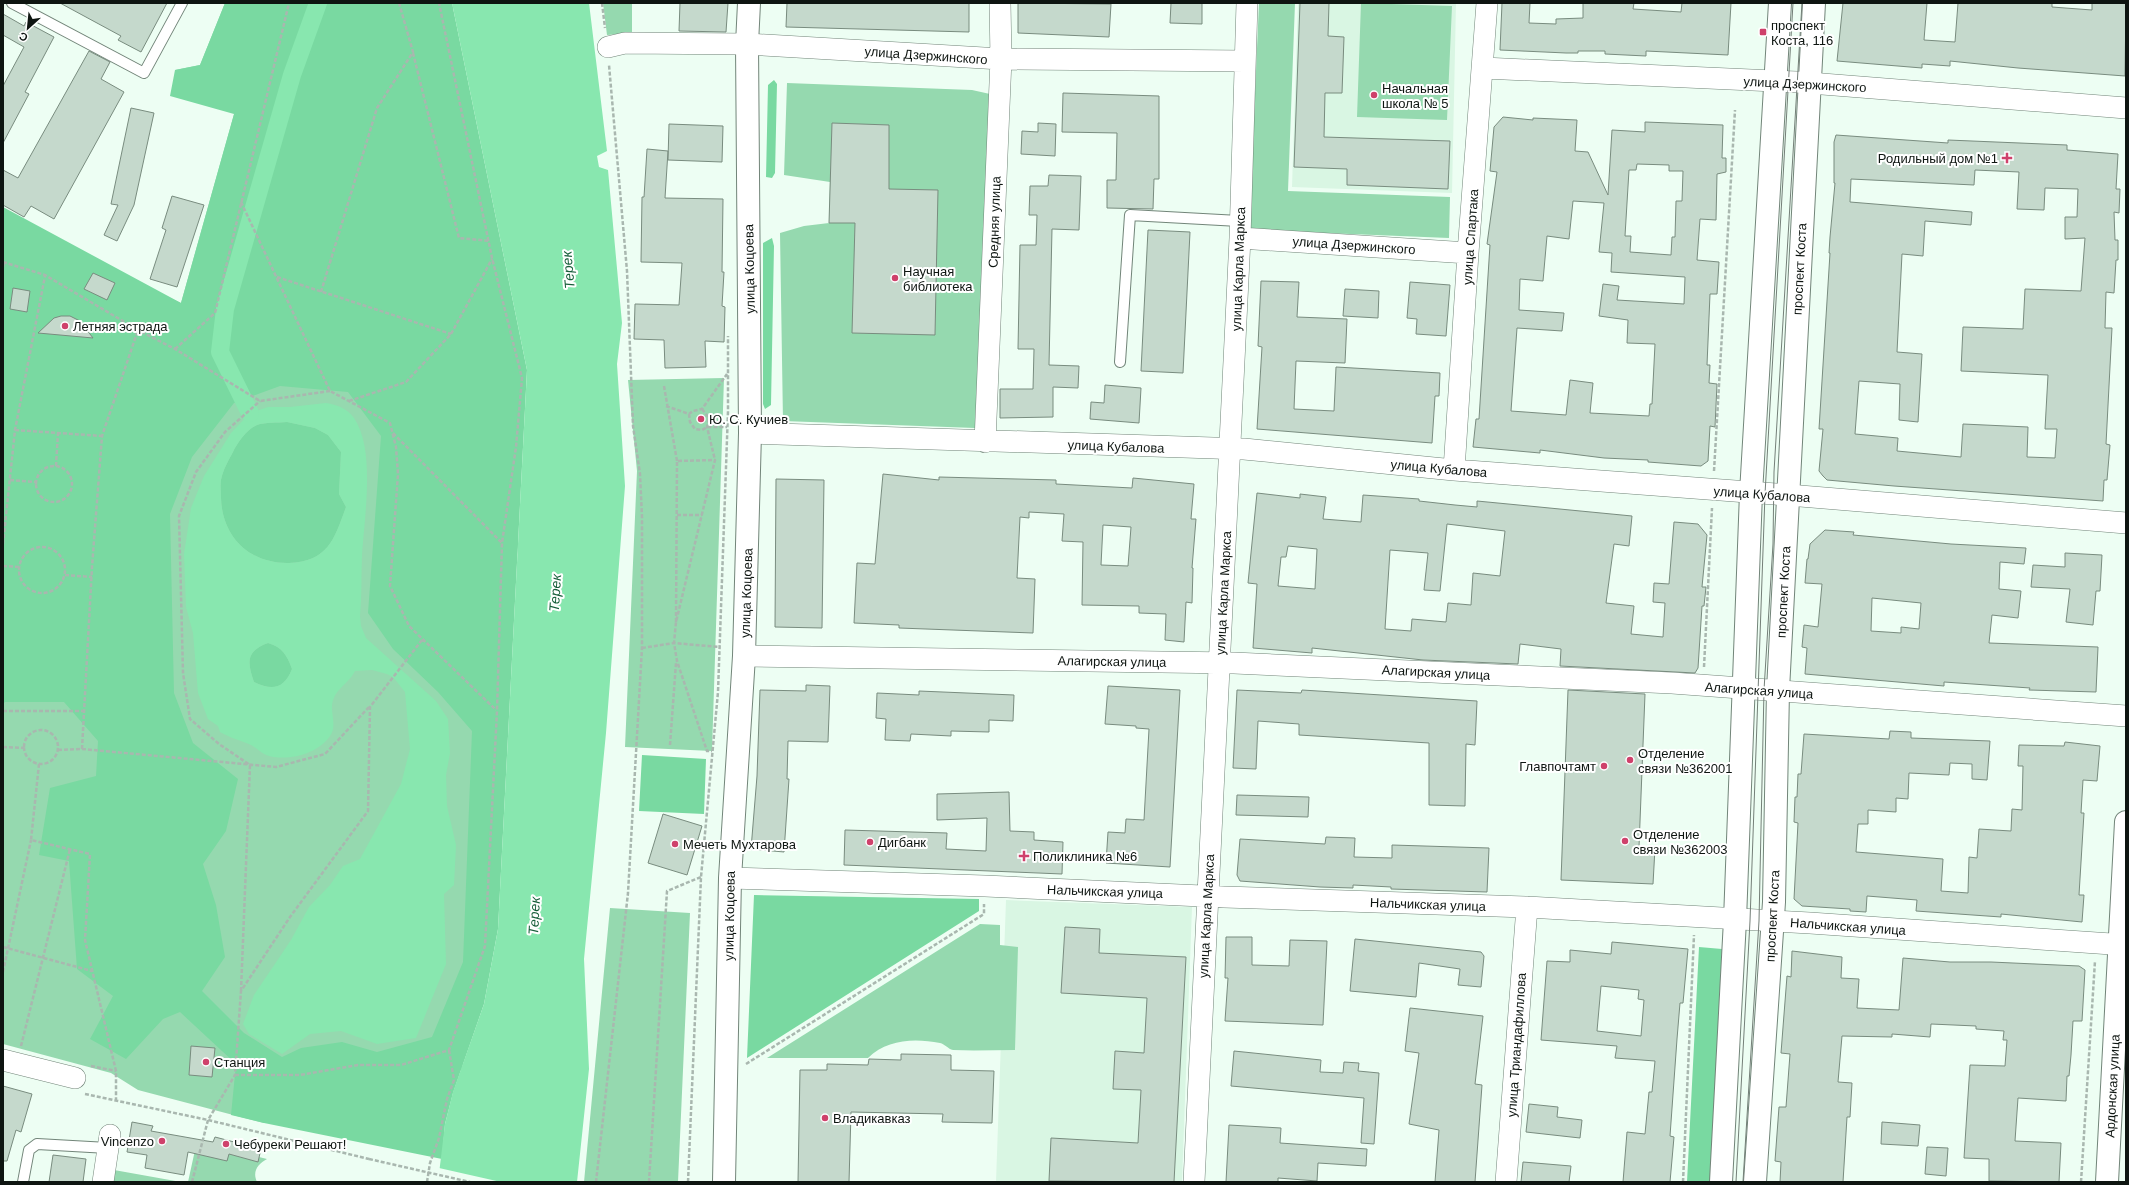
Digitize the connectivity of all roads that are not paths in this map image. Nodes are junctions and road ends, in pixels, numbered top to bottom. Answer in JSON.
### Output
{"nodes":[{"id":1,"x":12,"y":3,"type":"edge"},
{"id":2,"x":182,"y":3,"type":"edge"},
{"id":3,"x":749,"y":3,"type":"edge"},
{"id":4,"x":1000,"y":3,"type":"edge"},
{"id":5,"x":1247,"y":3,"type":"edge"},
{"id":6,"x":1487,"y":3,"type":"edge"},
{"id":7,"x":1780,"y":3,"type":"edge"},
{"id":8,"x":1814,"y":3,"type":"edge"},
{"id":9,"x":747,"y":44,"type":"junction"},
{"id":10,"x":608,"y":47,"type":"road end"},
{"id":11,"x":1001,"y":59,"type":"junction"},
{"id":12,"x":1245,"y":61,"type":"junction"},
{"id":13,"x":1483,"y":68,"type":"junction"},
{"id":14,"x":1775,"y":81,"type":"junction"},
{"id":15,"x":1809,"y":84,"type":"junction"},
{"id":16,"x":2126,"y":108,"type":"edge"},
{"id":17,"x":1240,"y":230,"type":"junction"},
{"id":18,"x":1468,"y":253,"type":"junction"},
{"id":19,"x":1120,"y":362,"type":"dead end"},
{"id":20,"x":750,"y":433,"type":"junction"},
{"id":21,"x":985,"y":442,"type":"junction"},
{"id":22,"x":1230,"y":449,"type":"junction"},
{"id":23,"x":1454,"y":470,"type":"junction"},
{"id":24,"x":1751,"y":493,"type":"junction"},
{"id":25,"x":1788,"y":495,"type":"junction"},
{"id":26,"x":2126,"y":523,"type":"edge"},
{"id":27,"x":744,"y":656,"type":"junction"},
{"id":28,"x":1219,"y":663,"type":"junction"},
{"id":29,"x":1743,"y":688,"type":"junction"},
{"id":30,"x":1778,"y":690,"type":"junction"},
{"id":31,"x":2126,"y":716,"type":"edge"},
{"id":32,"x":2126,"y":822,"type":"edge"},
{"id":33,"x":730,"y":878,"type":"junction"},
{"id":34,"x":1208,"y":896,"type":"junction"},
{"id":35,"x":1527,"y":907,"type":"junction"},
{"id":36,"x":1735,"y":920,"type":"junction"},
{"id":37,"x":1772,"y":921,"type":"junction"},
{"id":38,"x":2123,"y":945,"type":"edge"},
{"id":39,"x":12,"y":1055,"type":"edge"},
{"id":40,"x":78,"y":1086,"type":"road end"},
{"id":41,"x":109,"y":1142,"type":"joint"},
{"id":42,"x":23,"y":1182,"type":"edge"},
{"id":43,"x":103,"y":1182,"type":"edge"},
{"id":44,"x":724,"y":1182,"type":"edge"},
{"id":45,"x":1194,"y":1182,"type":"edge"},
{"id":46,"x":1506,"y":1182,"type":"edge"},
{"id":47,"x":1721,"y":1182,"type":"edge"},
{"id":48,"x":1755,"y":1182,"type":"edge"},
{"id":49,"x":2107,"y":1182,"type":"edge"}],
"edges":[{"from":1,"to":2,"type":"lane"},
{"from":3,"to":9,"type":"main road","name":"улица Коцоева"},
{"from":4,"to":11,"type":"street","name":"Средняя улица"},
{"from":5,"to":12,"type":"street","name":"улица Карла Маркса"},
{"from":6,"to":13,"type":"street","name":"улица Спартака"},
{"from":7,"to":14,"type":"main road"},
{"from":8,"to":15,"type":"main road","name":"проспект Коста"},
{"from":9,"to":10,"type":"street","name":"улица Дзержинского"},
{"from":9,"to":11,"type":"street","name":"улица Дзержинского"},
{"from":9,"to":20,"type":"main road","name":"улица Коцоева"},
{"from":11,"to":12,"type":"street","name":"улица Дзержинского"},
{"from":11,"to":21,"type":"street","name":"Средняя улица"},
{"from":12,"to":17,"type":"street","name":"улица Карла Маркса"},
{"from":13,"to":14,"type":"street","name":"улица Дзержинского"},
{"from":13,"to":18,"type":"street","name":"улица Спартака"},
{"from":14,"to":15,"type":"street","name":"улица Дзержинского"},
{"from":14,"to":24,"type":"main road"},
{"from":15,"to":16,"type":"street","name":"улица Дзержинского"},
{"from":15,"to":25,"type":"main road","name":"проспект Коста"},
{"from":17,"to":18,"type":"street","name":"улица Дзержинского"},
{"from":17,"to":19,"type":"lane"},
{"from":17,"to":22,"type":"street","name":"улица Карла Маркса"},
{"from":18,"to":23,"type":"street","name":"улица Спартака"},
{"from":20,"to":21,"type":"street","name":"улица Кубалова"},
{"from":20,"to":27,"type":"main road","name":"улица Коцоева"},
{"from":21,"to":22,"type":"street","name":"улица Кубалова"},
{"from":22,"to":23,"type":"street","name":"улица Кубалова"},
{"from":22,"to":28,"type":"street","name":"улица Карла Маркса"},
{"from":23,"to":24,"type":"street","name":"улица Кубалова"},
{"from":24,"to":25,"type":"street","name":"улица Кубалова"},
{"from":24,"to":29,"type":"main road"},
{"from":25,"to":26,"type":"street","name":"улица Кубалова"},
{"from":25,"to":30,"type":"main road","name":"проспект Коста"},
{"from":27,"to":28,"type":"street","name":"Алагирская улица"},
{"from":27,"to":33,"type":"main road","name":"улица Коцоева"},
{"from":28,"to":29,"type":"street","name":"Алагирская улица"},
{"from":28,"to":34,"type":"street","name":"улица Карла Маркса"},
{"from":29,"to":30,"type":"street","name":"Алагирская улица"},
{"from":29,"to":36,"type":"main road"},
{"from":30,"to":31,"type":"street","name":"Алагирская улица"},
{"from":30,"to":37,"type":"main road","name":"проспект Коста"},
{"from":32,"to":38,"type":"main road","name":"Ардонская улица"},
{"from":33,"to":34,"type":"street","name":"Нальчикская улица"},
{"from":33,"to":44,"type":"main road","name":"улица Коцоева"},
{"from":34,"to":35,"type":"street","name":"Нальчикская улица"},
{"from":34,"to":45,"type":"street","name":"улица Карла Маркса"},
{"from":35,"to":36,"type":"street","name":"Нальчикская улица"},
{"from":35,"to":46,"type":"street","name":"улица Триандафиллова"},
{"from":36,"to":37,"type":"street","name":"Нальчикская улица"},
{"from":36,"to":47,"type":"main road"},
{"from":37,"to":38,"type":"street","name":"Нальчикская улица"},
{"from":37,"to":48,"type":"main road","name":"проспект Коста"},
{"from":38,"to":49,"type":"main road","name":"Ардонская улица"},
{"from":39,"to":40,"type":"street"},
{"from":41,"to":42,"type":"lane"},
{"from":41,"to":43,"type":"street"}]}
